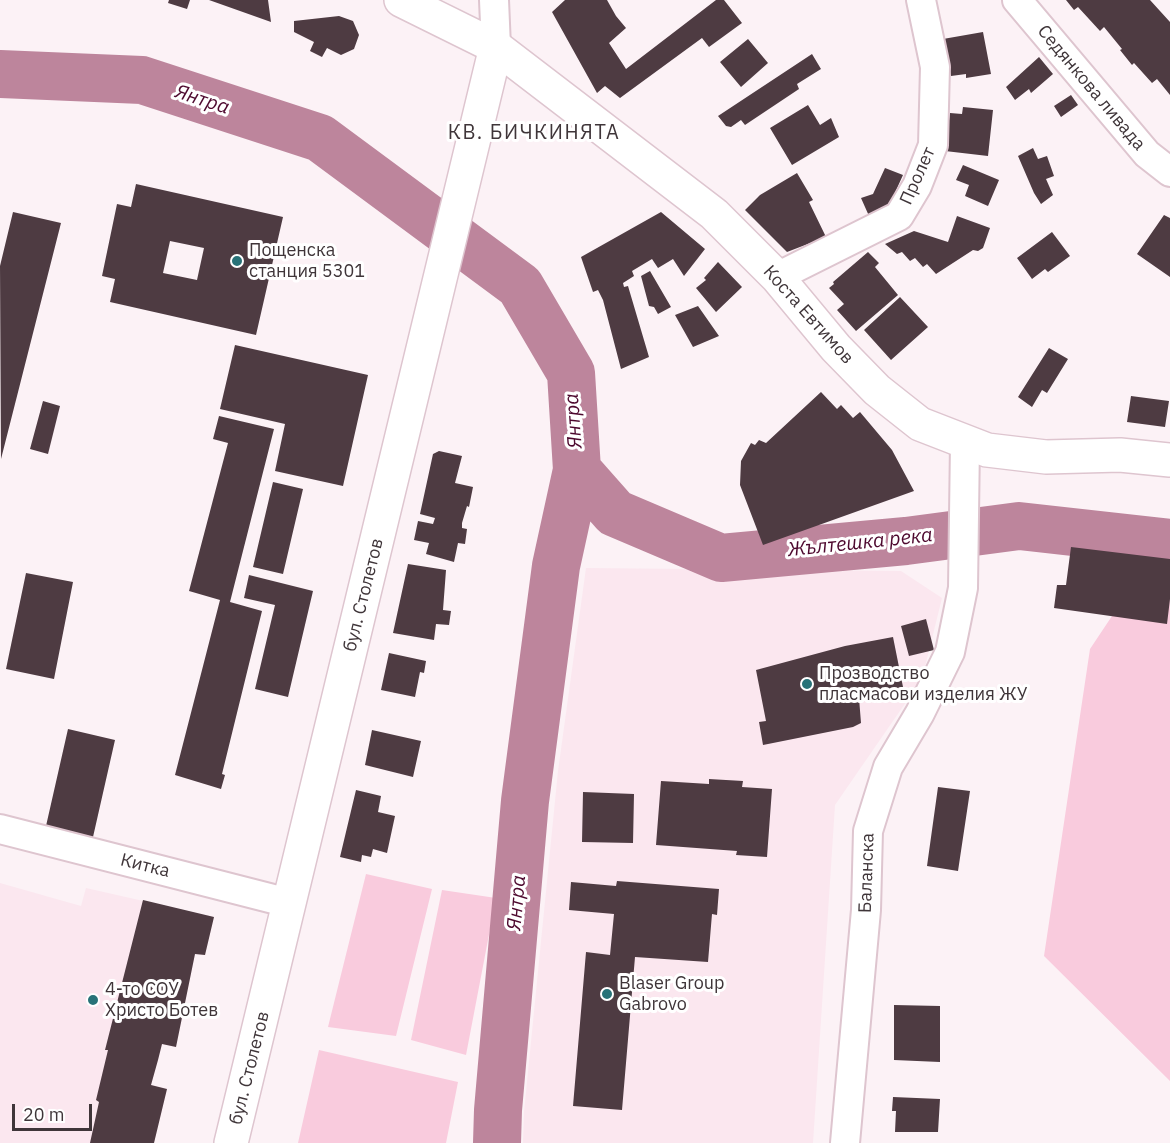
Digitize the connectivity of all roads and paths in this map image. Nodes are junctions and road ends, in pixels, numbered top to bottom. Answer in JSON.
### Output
{"nodes":[{"id":1,"x":401,"y":0,"type":"edge"},
{"id":2,"x":494,"y":0,"type":"edge"},
{"id":3,"x":921,"y":0,"type":"edge"},
{"id":4,"x":1017,"y":0,"type":"edge"},
{"id":5,"x":496,"y":47,"type":"junction"},
{"id":6,"x":1170,"y":172,"type":"edge"},
{"id":7,"x":777,"y":277,"type":"junction"},
{"id":8,"x":965,"y":443,"type":"junction"},
{"id":9,"x":1170,"y":460,"type":"edge"},
{"id":10,"x":0,"y":830,"type":"edge"},
{"id":11,"x":289,"y":903,"type":"junction"},
{"id":12,"x":231,"y":1143,"type":"edge"},
{"id":13,"x":845,"y":1143,"type":"edge"}],
"edges":[{"from":1,"to":5,"type":"main road","name":"Коста Евтимов"},
{"from":2,"to":5,"type":"street"},
{"from":3,"to":7,"type":"street","name":"Пролет"},
{"from":4,"to":6,"type":"street","name":"Седянкова ливада"},
{"from":5,"to":7,"type":"main road","name":"Коста Евтимов"},
{"from":5,"to":11,"type":"main road","name":"бул. Столетов"},
{"from":7,"to":8,"type":"main road","name":"Коста Евтимов"},
{"from":8,"to":9,"type":"main road","name":"Коста Евтимов"},
{"from":8,"to":13,"type":"street","name":"Баланска"},
{"from":10,"to":11,"type":"street","name":"Китка"},
{"from":11,"to":12,"type":"main road","name":"бул. Столетов"}]}
